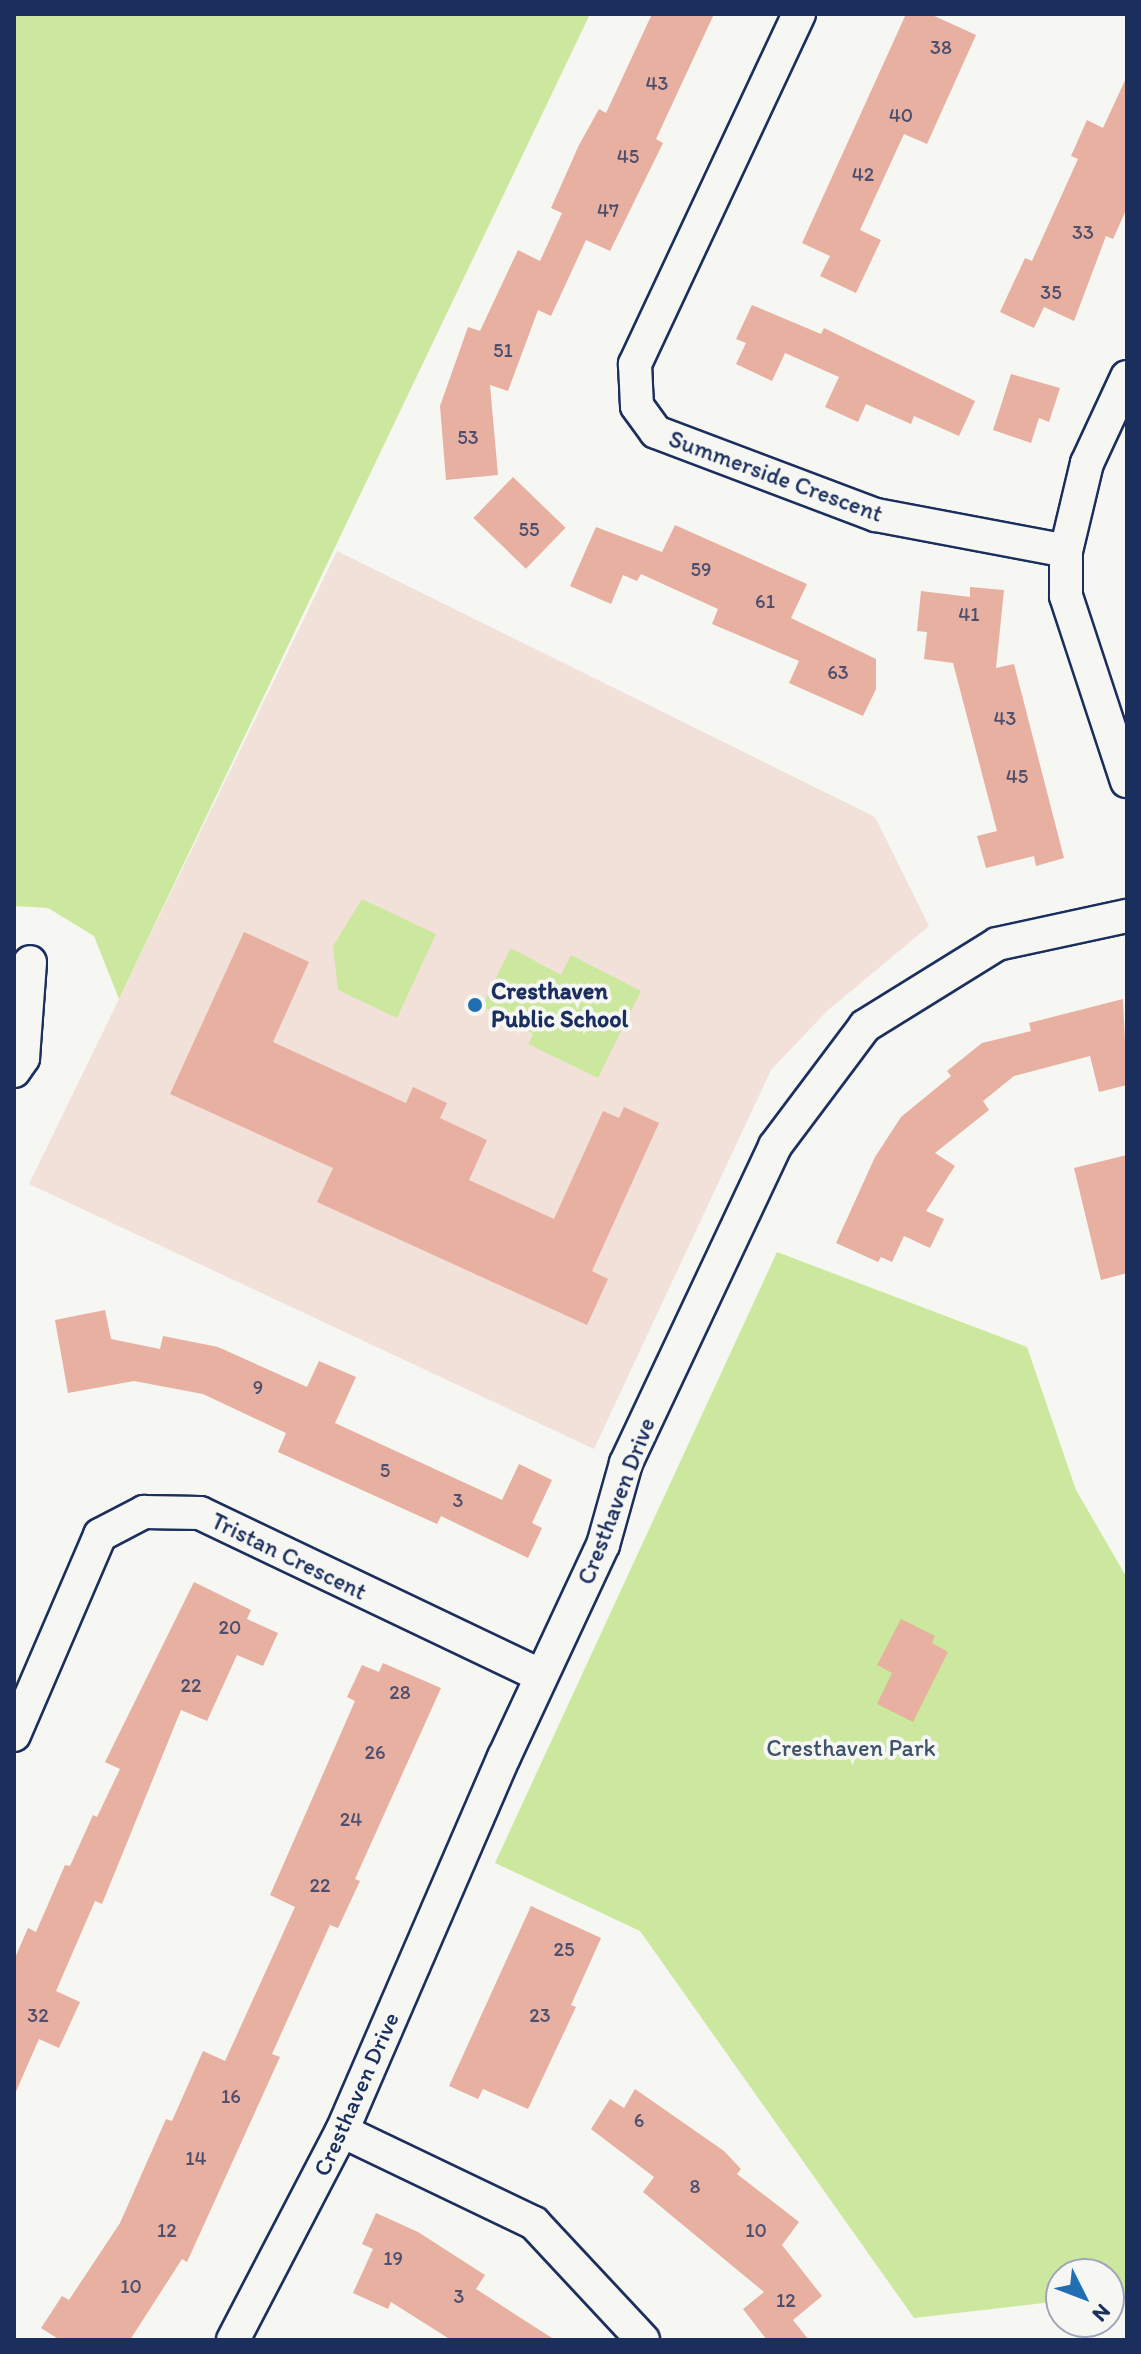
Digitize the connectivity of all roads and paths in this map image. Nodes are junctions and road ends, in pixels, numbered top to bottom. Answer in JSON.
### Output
{"nodes":[{"id":1,"x":799,"y":14,"type":"edge"},
{"id":2,"x":1127,"y":377,"type":"edge"},
{"id":3,"x":1066,"y":551,"type":"junction"},
{"id":4,"x":1127,"y":781,"type":"edge"},
{"id":5,"x":1127,"y":916,"type":"edge"},
{"id":6,"x":30,"y":962,"type":"dead end"},
{"id":7,"x":14,"y":1071,"type":"edge"},
{"id":8,"x":541,"y":1676,"type":"junction"},
{"id":9,"x":14,"y":1735,"type":"edge"},
{"id":10,"x":342,"y":2131,"type":"junction"},
{"id":11,"x":233,"y":2340,"type":"edge"},
{"id":12,"x":643,"y":2340,"type":"edge"}],
"edges":[{"from":1,"to":3,"type":"street","name":"Summerside Crescent"},
{"from":2,"to":3,"type":"street"},
{"from":3,"to":4,"type":"street"},
{"from":5,"to":8,"type":"street","name":"Cresthaven Drive"},
{"from":6,"to":7,"type":"street"},
{"from":8,"to":9,"type":"street","name":"Tristan Crescent"},
{"from":8,"to":10,"type":"street","name":"Cresthaven Drive"},
{"from":10,"to":11,"type":"street","name":"Cresthaven Drive"},
{"from":10,"to":12,"type":"street"}]}
